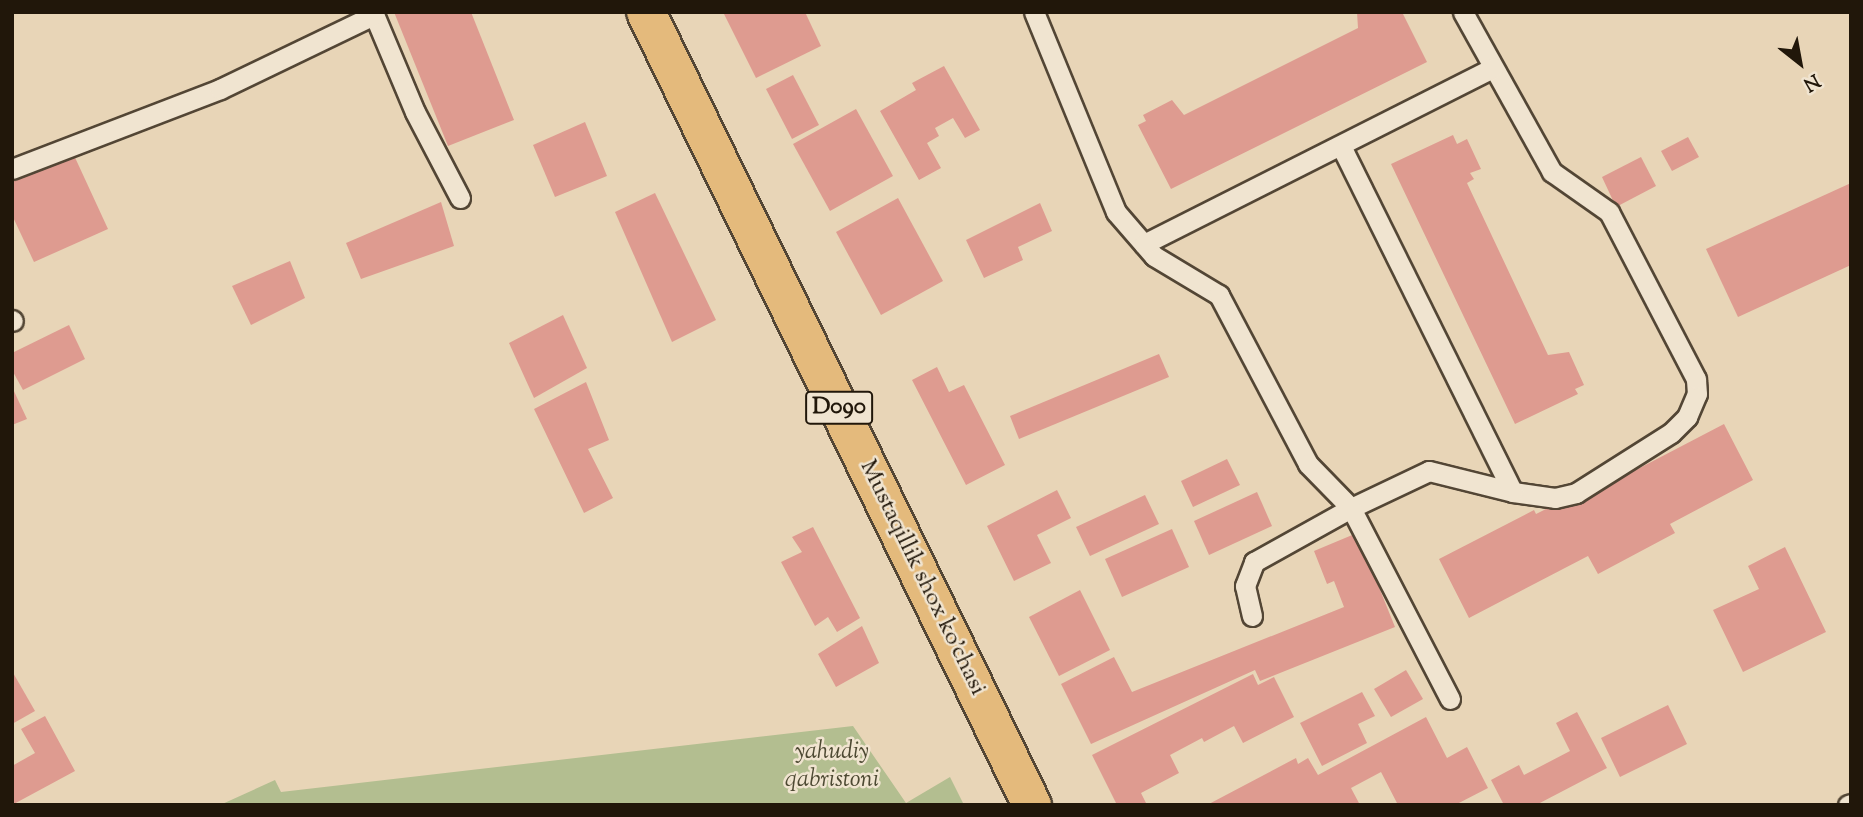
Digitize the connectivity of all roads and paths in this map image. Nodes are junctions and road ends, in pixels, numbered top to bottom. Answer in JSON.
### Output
{"nodes":[{"id":1,"x":646,"y":12,"type":"edge"},
{"id":2,"x":1034,"y":12,"type":"edge"},
{"id":3,"x":1463,"y":12,"type":"edge"},
{"id":4,"x":374,"y":13,"type":"edge"},
{"id":5,"x":1493,"y":68,"type":"junction"},
{"id":6,"x":1341,"y":146,"type":"junction"},
{"id":7,"x":12,"y":169,"type":"edge"},
{"id":8,"x":460,"y":198,"type":"dead end"},
{"id":9,"x":1144,"y":244,"type":"junction"},
{"id":10,"x":1513,"y":492,"type":"junction"},
{"id":11,"x":1351,"y":508,"type":"junction"},
{"id":12,"x":1252,"y":616,"type":"dead end"},
{"id":13,"x":1450,"y":699,"type":"dead end"},
{"id":14,"x":1032,"y":805,"type":"edge"}],
"edges":[{"from":1,"to":14,"type":"main road","name":"Mustaqillik shox ko'chasi","number":"D090"},
{"from":2,"to":9,"type":"lane"},
{"from":3,"to":5,"type":"lane"},
{"from":4,"to":7,"type":"lane"},
{"from":4,"to":8,"type":"lane"},
{"from":5,"to":6,"type":"lane"},
{"from":5,"to":10,"type":"lane"},
{"from":6,"to":9,"type":"lane"},
{"from":6,"to":10,"type":"lane"},
{"from":9,"to":11,"type":"lane"},
{"from":10,"to":11,"type":"lane"},
{"from":11,"to":12,"type":"lane"},
{"from":11,"to":13,"type":"lane"}]}
